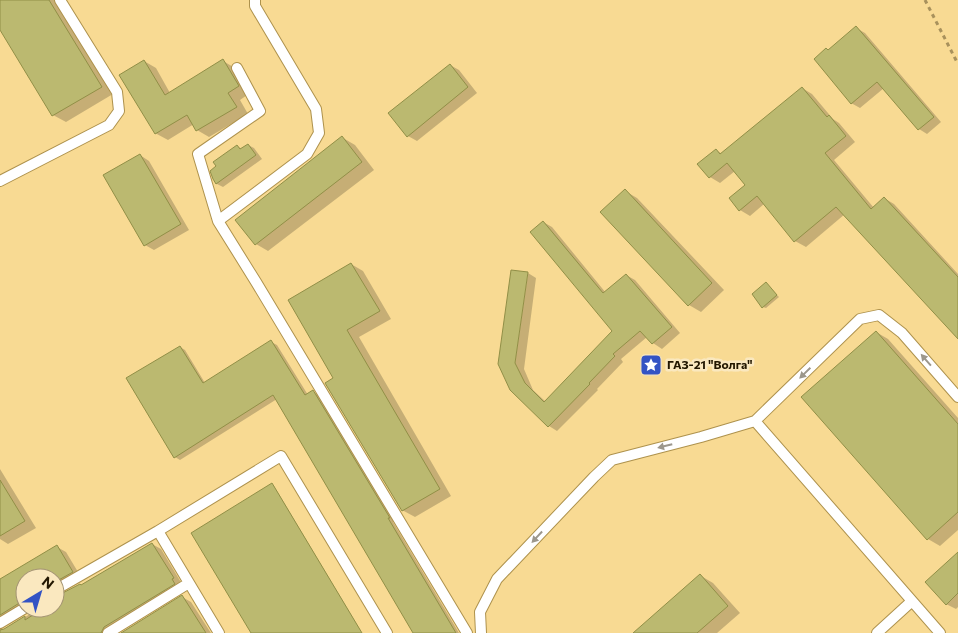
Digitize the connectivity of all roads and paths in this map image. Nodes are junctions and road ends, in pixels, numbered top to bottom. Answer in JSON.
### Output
{"nodes":[{"id":1,"x":60,"y":0,"type":"edge"},
{"id":2,"x":255,"y":0,"type":"edge"},
{"id":3,"x":925,"y":0,"type":"edge"},
{"id":4,"x":958,"y":64,"type":"edge"},
{"id":5,"x":237,"y":68,"type":"dead end"},
{"id":6,"x":0,"y":181,"type":"edge"},
{"id":7,"x":218,"y":221,"type":"junction"},
{"id":8,"x":958,"y":397,"type":"edge"},
{"id":9,"x":755,"y":421,"type":"junction"},
{"id":10,"x":158,"y":531,"type":"junction"},
{"id":11,"x":190,"y":583,"type":"junction"},
{"id":12,"x":65,"y":584,"type":"edge"},
{"id":13,"x":912,"y":602,"type":"junction"},
{"id":14,"x":15,"y":614,"type":"edge"},
{"id":15,"x":0,"y":623,"type":"edge"},
{"id":16,"x":108,"y":633,"type":"edge"},
{"id":17,"x":219,"y":633,"type":"edge"},
{"id":18,"x":387,"y":633,"type":"edge"},
{"id":19,"x":467,"y":633,"type":"edge"},
{"id":20,"x":481,"y":633,"type":"edge"},
{"id":21,"x":877,"y":633,"type":"edge"},
{"id":22,"x":940,"y":633,"type":"edge"}],
"edges":[{"from":1,"to":6,"type":"lane"},
{"from":2,"to":7,"type":"lane"},
{"from":3,"to":4,"type":"path"},
{"from":5,"to":7,"type":"lane"},
{"from":7,"to":19,"type":"lane"},
{"from":8,"to":9,"type":"lane","one_way":true},
{"from":9,"to":13,"type":"lane"},
{"from":9,"to":20,"type":"lane","one_way":true},
{"from":10,"to":11,"type":"lane"},
{"from":10,"to":12,"type":"lane"},
{"from":10,"to":18,"type":"lane"},
{"from":11,"to":16,"type":"lane"},
{"from":11,"to":17,"type":"lane"},
{"from":13,"to":21,"type":"lane"},
{"from":13,"to":22,"type":"lane"},
{"from":14,"to":15,"type":"lane"}]}
